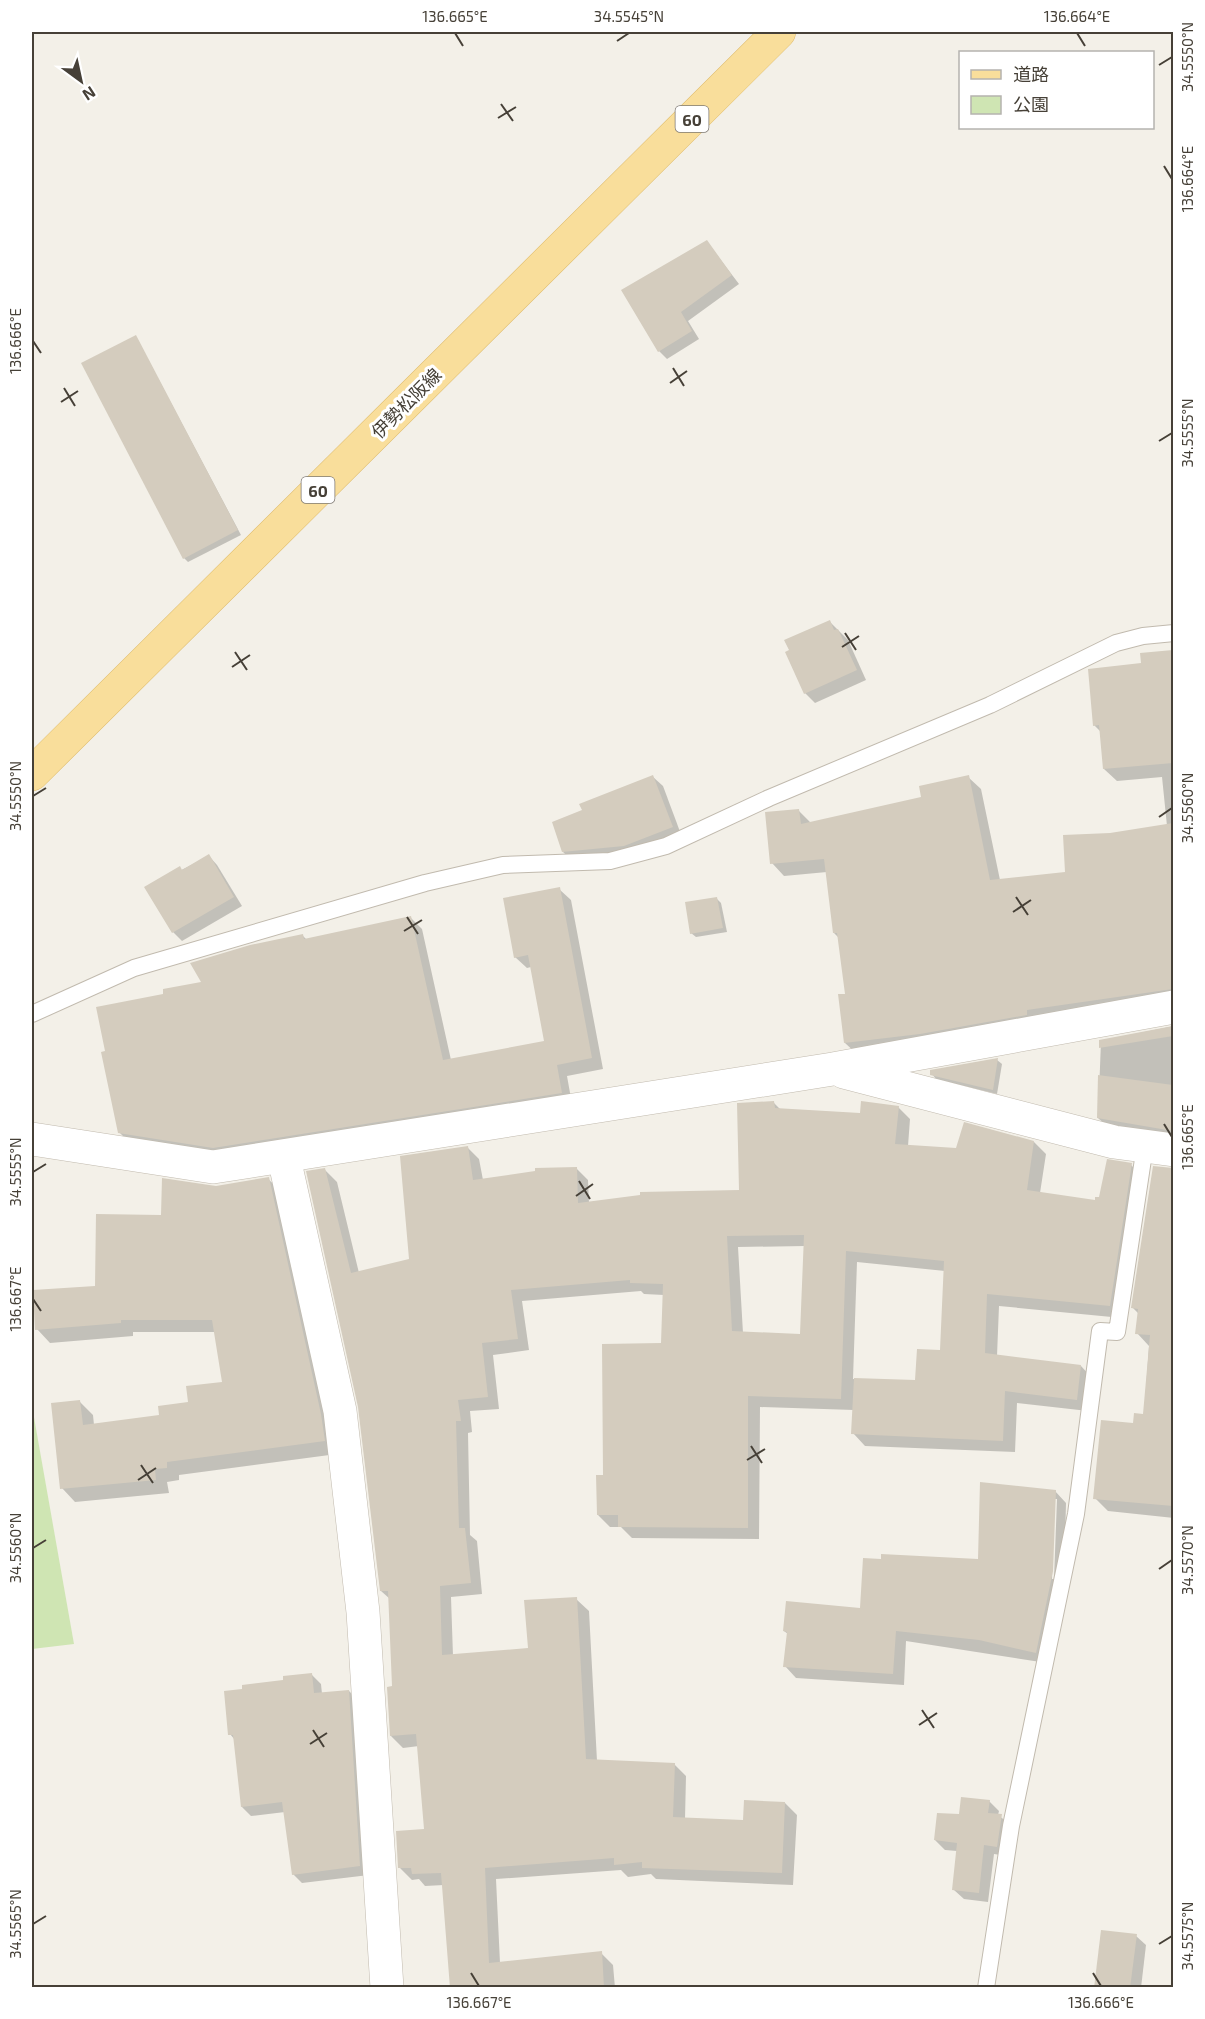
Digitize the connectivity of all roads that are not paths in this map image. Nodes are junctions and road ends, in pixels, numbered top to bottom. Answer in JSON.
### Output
{"nodes":[{"id":1,"x":779,"y":32,"type":"edge"},
{"id":2,"x":1173,"y":633,"type":"edge"},
{"id":3,"x":32,"y":774,"type":"edge"},
{"id":4,"x":1173,"y":1008,"type":"edge"},
{"id":5,"x":32,"y":1014,"type":"edge"},
{"id":6,"x":833,"y":1069,"type":"junction"},
{"id":7,"x":32,"y":1139,"type":"edge"},
{"id":8,"x":1159,"y":1148,"type":"edge"},
{"id":9,"x":284,"y":1158,"type":"junction"},
{"id":10,"x":387,"y":1988,"type":"edge"},
{"id":11,"x":986,"y":1988,"type":"edge"}],
"edges":[{"from":1,"to":3,"type":"main road","name":"伊勢松阪線","number":"60"},
{"from":2,"to":5,"type":"lane"},
{"from":4,"to":6,"type":"street"},
{"from":6,"to":8,"type":"street"},
{"from":6,"to":9,"type":"street"},
{"from":7,"to":9,"type":"street"},
{"from":8,"to":11,"type":"lane"},
{"from":9,"to":10,"type":"street"}]}
